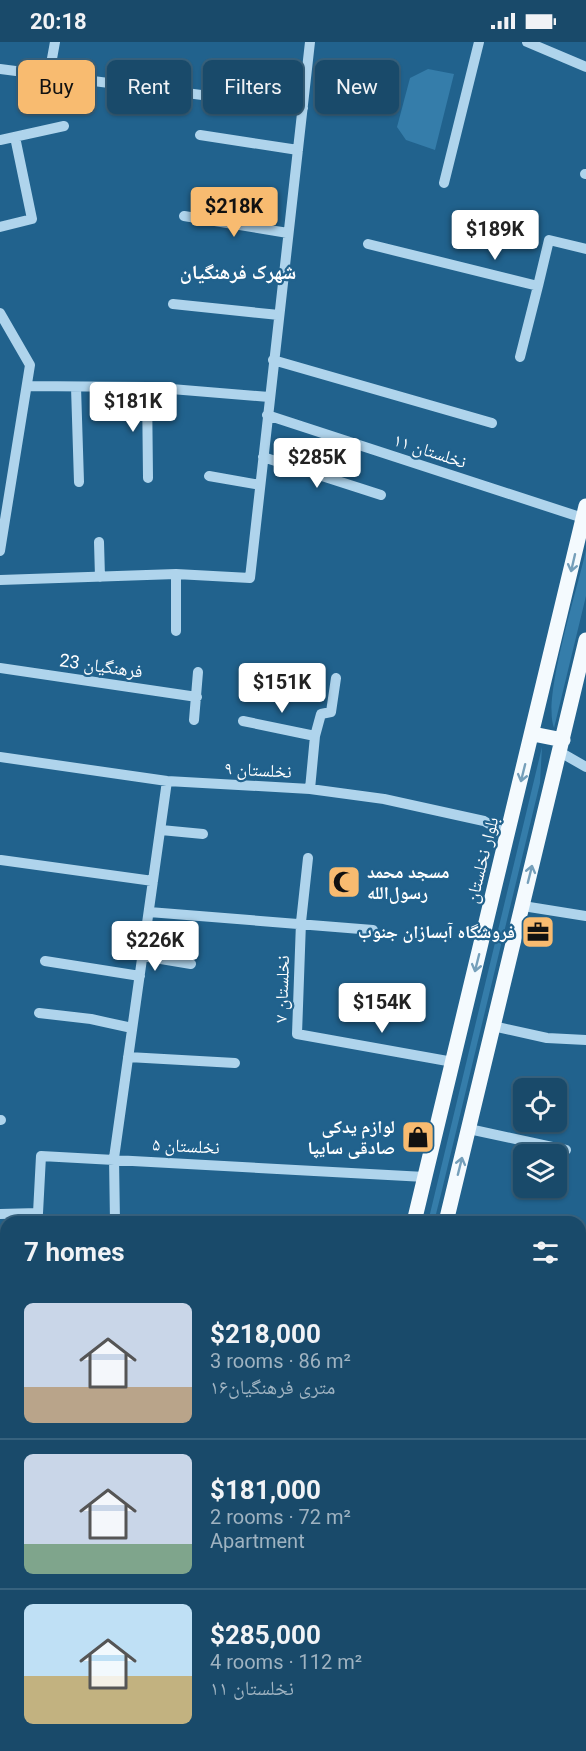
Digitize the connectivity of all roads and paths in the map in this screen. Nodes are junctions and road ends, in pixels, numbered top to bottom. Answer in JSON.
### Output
{"nodes":[{"id":1,"x":55,"y":42,"type":"edge"},
{"id":2,"x":310,"y":42,"type":"edge"},
{"id":3,"x":479,"y":42,"type":"edge"},
{"id":4,"x":527,"y":42,"type":"edge"},
{"id":5,"x":52,"y":60,"type":"edge"},
{"id":6,"x":586,"y":67,"type":"edge"},
{"id":7,"x":0,"y":69,"type":"edge"},
{"id":8,"x":18,"y":71,"type":"edge"},
{"id":9,"x":95,"y":81,"type":"edge"},
{"id":10,"x":203,"y":95,"type":"edge"},
{"id":11,"x":303,"y":108,"type":"edge"},
{"id":12,"x":302,"y":114,"type":"edge"},
{"id":13,"x":64,"y":126,"type":"dead end"},
{"id":14,"x":200,"y":135,"type":"dead end"},
{"id":15,"x":15,"y":137,"type":"junction"},
{"id":16,"x":0,"y":140,"type":"edge"},
{"id":17,"x":298,"y":150,"type":"junction"},
{"id":18,"x":444,"y":183,"type":"dead end"},
{"id":19,"x":184,"y":216,"type":"dead end"},
{"id":20,"x":0,"y":227,"type":"edge"},
{"id":21,"x":288,"y":233,"type":"junction"},
{"id":22,"x":368,"y":244,"type":"dead end"},
{"id":23,"x":586,"y":249,"type":"edge"},
{"id":24,"x":538,"y":286,"type":"junction"},
{"id":25,"x":172,"y":304,"type":"dead end"},
{"id":26,"x":0,"y":313,"type":"edge"},
{"id":27,"x":279,"y":315,"type":"junction"},
{"id":28,"x":520,"y":357,"type":"dead end"},
{"id":29,"x":273,"y":360,"type":"junction"},
{"id":30,"x":27,"y":386,"type":"junction"},
{"id":31,"x":76,"y":387,"type":"junction"},
{"id":32,"x":147,"y":387,"type":"junction"},
{"id":33,"x":269,"y":397,"type":"junction"},
{"id":34,"x":267,"y":415,"type":"junction"},
{"id":35,"x":492,"y":423,"type":"dead end"},
{"id":36,"x":263,"y":457,"type":"junction"},
{"id":37,"x":209,"y":476,"type":"dead end"},
{"id":38,"x":148,"y":478,"type":"dead end"},
{"id":39,"x":80,"y":482,"type":"dead end"},
{"id":40,"x":260,"y":485,"type":"junction"},
{"id":41,"x":381,"y":495,"type":"dead end"},
{"id":42,"x":585,"y":512,"type":"edge"},
{"id":43,"x":99,"y":542,"type":"dead end"},
{"id":44,"x":0,"y":551,"type":"edge"},
{"id":45,"x":177,"y":574,"type":"junction"},
{"id":46,"x":100,"y":577,"type":"junction"},
{"id":47,"x":0,"y":580,"type":"edge"},
{"id":48,"x":176,"y":631,"type":"dead end"},
{"id":49,"x":586,"y":640,"type":"edge"},
{"id":50,"x":0,"y":668,"type":"edge"},
{"id":51,"x":198,"y":672,"type":"dead end"},
{"id":52,"x":336,"y":678,"type":"dead end"},
{"id":53,"x":197,"y":697,"type":"junction"},
{"id":54,"x":194,"y":720,"type":"dead end"},
{"id":55,"x":243,"y":721,"type":"dead end"},
{"id":56,"x":533,"y":734,"type":"junction"},
{"id":57,"x":315,"y":736,"type":"junction"},
{"id":58,"x":561,"y":746,"type":"junction"},
{"id":59,"x":0,"y":757,"type":"edge"},
{"id":60,"x":586,"y":767,"type":"edge"},
{"id":61,"x":166,"y":781,"type":"junction"},
{"id":62,"x":310,"y":789,"type":"junction"},
{"id":63,"x":161,"y":830,"type":"junction"},
{"id":64,"x":203,"y":834,"type":"dead end"},
{"id":65,"x":508,"y":836,"type":"junction"},
{"id":66,"x":308,"y":858,"type":"dead end"},
{"id":67,"x":0,"y":860,"type":"edge"},
{"id":68,"x":153,"y":881,"type":"junction"},
{"id":69,"x":523,"y":906,"type":"junction"},
{"id":70,"x":149,"y":912,"type":"junction"},
{"id":71,"x":586,"y":916,"type":"edge"},
{"id":72,"x":301,"y":922,"type":"junction"},
{"id":73,"x":373,"y":930,"type":"dead end"},
{"id":74,"x":143,"y":956,"type":"junction"},
{"id":75,"x":45,"y":961,"type":"dead end"},
{"id":76,"x":191,"y":964,"type":"dead end"},
{"id":77,"x":140,"y":976,"type":"junction"},
{"id":78,"x":39,"y":1013,"type":"dead end"},
{"id":79,"x":493,"y":1026,"type":"junction"},
{"id":80,"x":132,"y":1028,"type":"junction"},
{"id":81,"x":586,"y":1040,"type":"edge"},
{"id":82,"x":128,"y":1057,"type":"junction"},
{"id":83,"x":453,"y":1062,"type":"junction"},
{"id":84,"x":235,"y":1063,"type":"dead end"},
{"id":85,"x":469,"y":1129,"type":"junction"},
{"id":86,"x":538,"y":1144,"type":"edge"},
{"id":87,"x":114,"y":1158,"type":"junction"},
{"id":88,"x":425,"y":1177,"type":"junction"},
{"id":89,"x":0,"y":1215,"type":"edge"},
{"id":90,"x":115,"y":1216,"type":"edge"},
{"id":91,"x":415,"y":1216,"type":"edge"},
{"id":92,"x":447,"y":1216,"type":"edge"}],
"edges":[{"from":1,"to":5,"type":"street"},
{"from":2,"to":11,"type":"street"},
{"from":3,"to":18,"type":"street"},
{"from":4,"to":6,"type":"street"},
{"from":7,"to":8,"type":"street"},
{"from":9,"to":10,"type":"street"},
{"from":12,"to":17,"type":"street"},
{"from":13,"to":15,"type":"street"},
{"from":14,"to":17,"type":"street"},
{"from":15,"to":16,"type":"street"},
{"from":15,"to":20,"type":"street"},
{"from":17,"to":21,"type":"street"},
{"from":19,"to":21,"type":"street"},
{"from":21,"to":27,"type":"street"},
{"from":22,"to":24,"type":"street"},
{"from":23,"to":24,"type":"street"},
{"from":24,"to":28,"type":"street"},
{"from":25,"to":27,"type":"street"},
{"from":26,"to":30,"type":"street"},
{"from":27,"to":29,"type":"street"},
{"from":29,"to":33,"type":"street"},
{"from":29,"to":35,"type":"street"},
{"from":30,"to":31,"type":"street"},
{"from":30,"to":44,"type":"street"},
{"from":31,"to":32,"type":"street"},
{"from":31,"to":39,"type":"street"},
{"from":32,"to":33,"type":"street"},
{"from":32,"to":38,"type":"street"},
{"from":33,"to":34,"type":"street"},
{"from":34,"to":36,"type":"street"},
{"from":34,"to":42,"type":"street","name":"نخلستان ۱۱"},
{"from":36,"to":40,"type":"street"},
{"from":36,"to":41,"type":"street"},
{"from":37,"to":40,"type":"street"},
{"from":40,"to":45,"type":"street"},
{"from":42,"to":56,"type":"main road","name":"بلوار نخلستان","one_way":true},
{"from":43,"to":46,"type":"street"},
{"from":45,"to":46,"type":"street"},
{"from":45,"to":48,"type":"street"},
{"from":46,"to":47,"type":"street"},
{"from":49,"to":58,"type":"main road"},
{"from":50,"to":53,"type":"street","name":"فرهنگیان 23"},
{"from":51,"to":53,"type":"street"},
{"from":52,"to":57,"type":"street"},
{"from":53,"to":54,"type":"street"},
{"from":55,"to":57,"type":"street"},
{"from":56,"to":58,"type":"main road"},
{"from":56,"to":65,"type":"main road","name":"بلوار نخلستان","one_way":true},
{"from":57,"to":62,"type":"street"},
{"from":58,"to":60,"type":"street"},
{"from":69,"to":58,"type":"main road","one_way":true},
{"from":59,"to":61,"type":"street","name":"نخلستان ۹"},
{"from":61,"to":62,"type":"street","name":"نخلستان ۹"},
{"from":61,"to":63,"type":"street"},
{"from":62,"to":65,"type":"street","name":"نخلستان ۹"},
{"from":63,"to":64,"type":"street"},
{"from":63,"to":68,"type":"street"},
{"from":65,"to":83,"type":"main road","name":"بلوار نخلستان","one_way":true},
{"from":66,"to":72,"type":"street","name":"نخلستان ۷"},
{"from":67,"to":68,"type":"street"},
{"from":68,"to":70,"type":"street"},
{"from":69,"to":71,"type":"street"},
{"from":69,"to":79,"type":"main road"},
{"from":70,"to":72,"type":"street"},
{"from":70,"to":74,"type":"street"},
{"from":72,"to":73,"type":"street"},
{"from":72,"to":83,"type":"street","name":"نخلستان ۷"},
{"from":74,"to":76,"type":"street"},
{"from":74,"to":77,"type":"street"},
{"from":75,"to":77,"type":"street"},
{"from":77,"to":80,"type":"street"},
{"from":78,"to":80,"type":"street"},
{"from":79,"to":81,"type":"street"},
{"from":79,"to":85,"type":"main road"},
{"from":80,"to":82,"type":"street"},
{"from":82,"to":84,"type":"street"},
{"from":82,"to":87,"type":"street"},
{"from":83,"to":88,"type":"main road","name":"بلوار نخلستان"},
{"from":85,"to":86,"type":"street"},
{"from":92,"to":85,"type":"main road","one_way":true},
{"from":87,"to":88,"type":"street","name":"نخلستان ۵"},
{"from":87,"to":89,"type":"street","name":"نخلستان ۵"},
{"from":87,"to":90,"type":"street"},
{"from":88,"to":91,"type":"main road","name":"بلوار نخلستان"}]}
